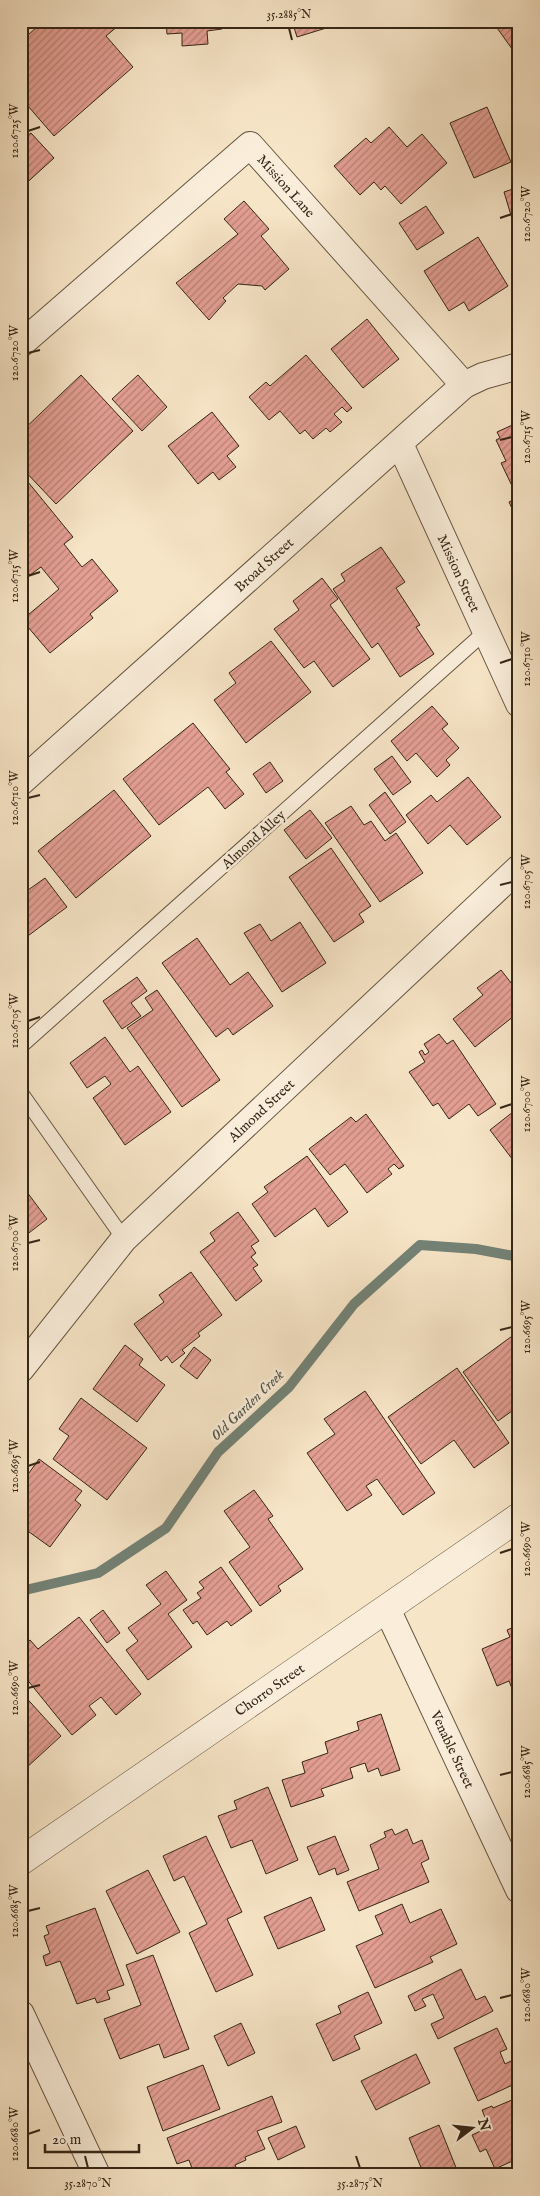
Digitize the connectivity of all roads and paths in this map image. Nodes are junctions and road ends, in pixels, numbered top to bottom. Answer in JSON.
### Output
{"nodes":[{"id":1,"x":21,"y":344,"type":"edge"},
{"id":2,"x":519,"y":366,"type":"edge"},
{"id":3,"x":464,"y":385,"type":"junction"},
{"id":4,"x":400,"y":444,"type":"junction"},
{"id":5,"x":485,"y":632,"type":"junction"},
{"id":6,"x":519,"y":704,"type":"edge"},
{"id":7,"x":21,"y":782,"type":"edge"},
{"id":8,"x":519,"y":868,"type":"edge"},
{"id":9,"x":21,"y":1046,"type":"edge"},
{"id":10,"x":21,"y":1093,"type":"edge"},
{"id":11,"x":124,"y":1239,"type":"junction"},
{"id":12,"x":21,"y":1369,"type":"edge"},
{"id":13,"x":519,"y":1517,"type":"edge"},
{"id":14,"x":387,"y":1608,"type":"junction"},
{"id":15,"x":21,"y":1861,"type":"edge"},
{"id":16,"x":519,"y":1890,"type":"edge"},
{"id":17,"x":21,"y":2014,"type":"edge"},
{"id":18,"x":97,"y":2175,"type":"edge"}],
"edges":[{"from":1,"to":3,"type":"street","name":"Mission Lane"},
{"from":2,"to":3,"type":"street","name":"Broad Street"},
{"from":3,"to":4,"type":"street","name":"Broad Street"},
{"from":4,"to":5,"type":"street","name":"Mission Street"},
{"from":4,"to":7,"type":"street","name":"Broad Street"},
{"from":5,"to":6,"type":"street","name":"Mission Street"},
{"from":5,"to":9,"type":"lane","name":"Almond Alley"},
{"from":8,"to":11,"type":"street","name":"Almond Street"},
{"from":10,"to":11,"type":"lane"},
{"from":11,"to":12,"type":"street","name":"Almond Street"},
{"from":13,"to":14,"type":"street","name":"Chorro Street"},
{"from":14,"to":15,"type":"street","name":"Chorro Street"},
{"from":14,"to":16,"type":"street","name":"Venable Street"},
{"from":17,"to":18,"type":"street"}]}
